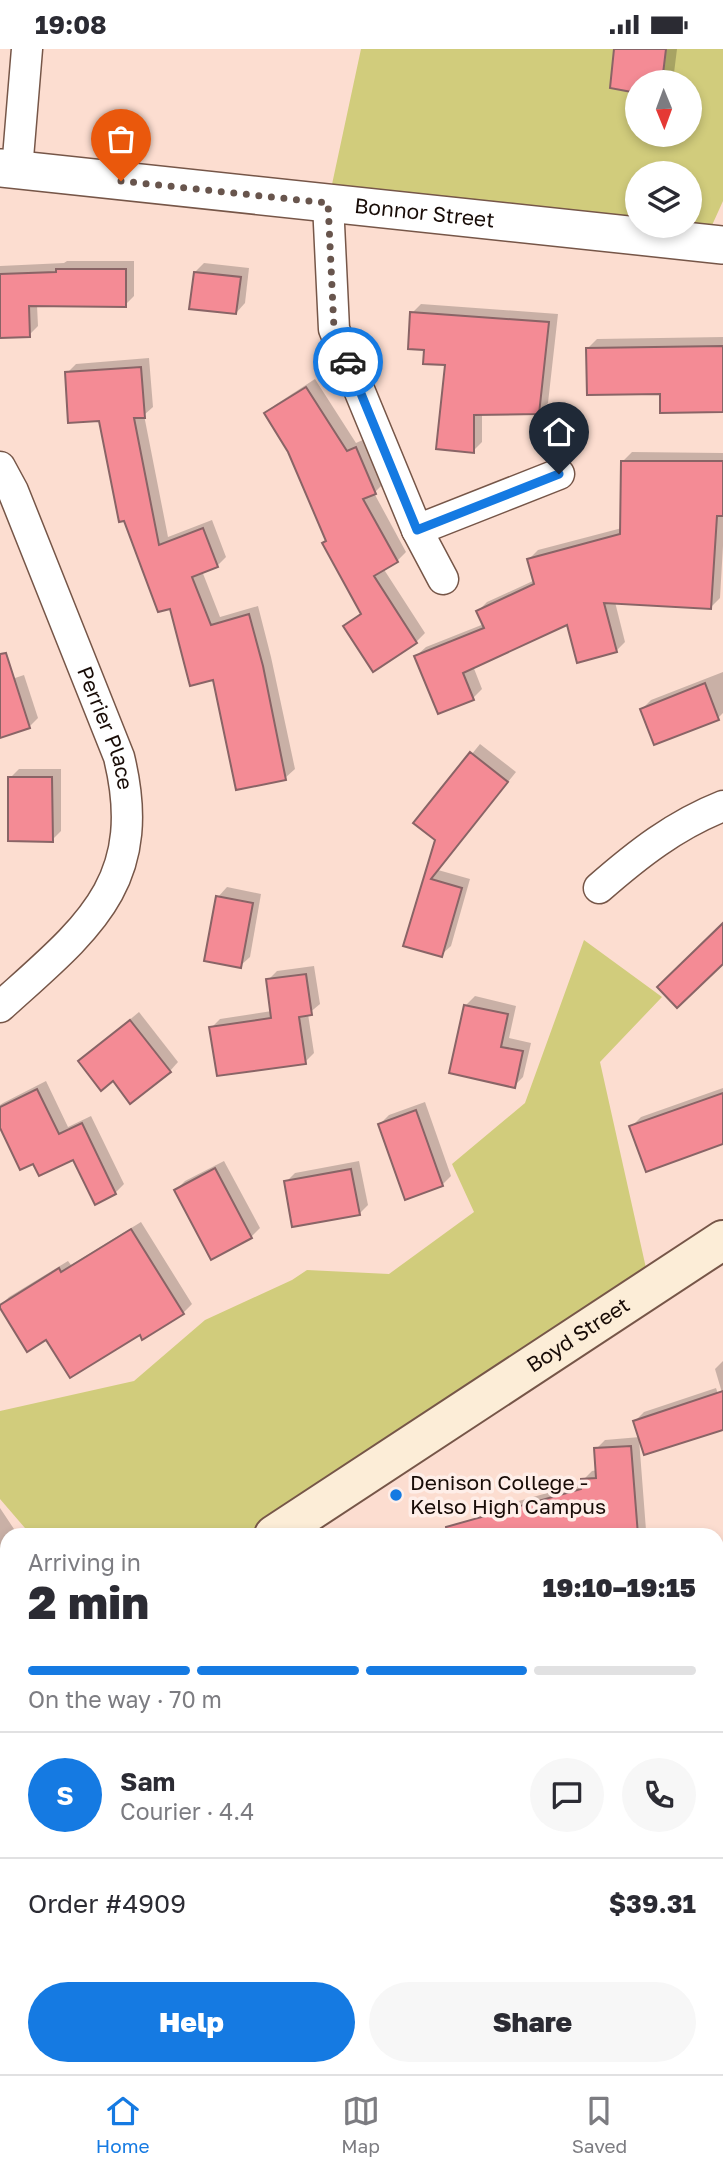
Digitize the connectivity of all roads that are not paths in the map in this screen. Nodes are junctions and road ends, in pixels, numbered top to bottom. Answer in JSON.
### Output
{"nodes":[{"id":1,"x":27,"y":49,"type":"edge"},
{"id":2,"x":9,"y":169,"type":"edge"},
{"id":3,"x":328,"y":203,"type":"junction"},
{"id":4,"x":723,"y":245,"type":"edge"},
{"id":5,"x":0,"y":467,"type":"edge"},
{"id":6,"x":559,"y":474,"type":"dead end"},
{"id":7,"x":417,"y":530,"type":"junction"},
{"id":8,"x":443,"y":579,"type":"dead end"},
{"id":9,"x":723,"y":806,"type":"edge"},
{"id":10,"x":599,"y":888,"type":"dead end"},
{"id":11,"x":36,"y":974,"type":"junction"},
{"id":12,"x":0,"y":976,"type":"edge"},
{"id":13,"x":0,"y":1007,"type":"edge"},
{"id":14,"x":723,"y":1240,"type":"edge"},
{"id":15,"x":285,"y":1528,"type":"edge"}],
"edges":[{"from":1,"to":2,"type":"street"},
{"from":2,"to":3,"type":"street","name":"Bonnor Street"},
{"from":3,"to":4,"type":"street","name":"Bonnor Street"},
{"from":3,"to":7,"type":"street"},
{"from":5,"to":11,"type":"street","name":"Perrier Place"},
{"from":6,"to":7,"type":"street"},
{"from":7,"to":8,"type":"street"},
{"from":9,"to":10,"type":"street"},
{"from":11,"to":12,"type":"street"},
{"from":11,"to":13,"type":"street","name":"Perrier Place"},
{"from":14,"to":15,"type":"main road","name":"Boyd Street"}]}
